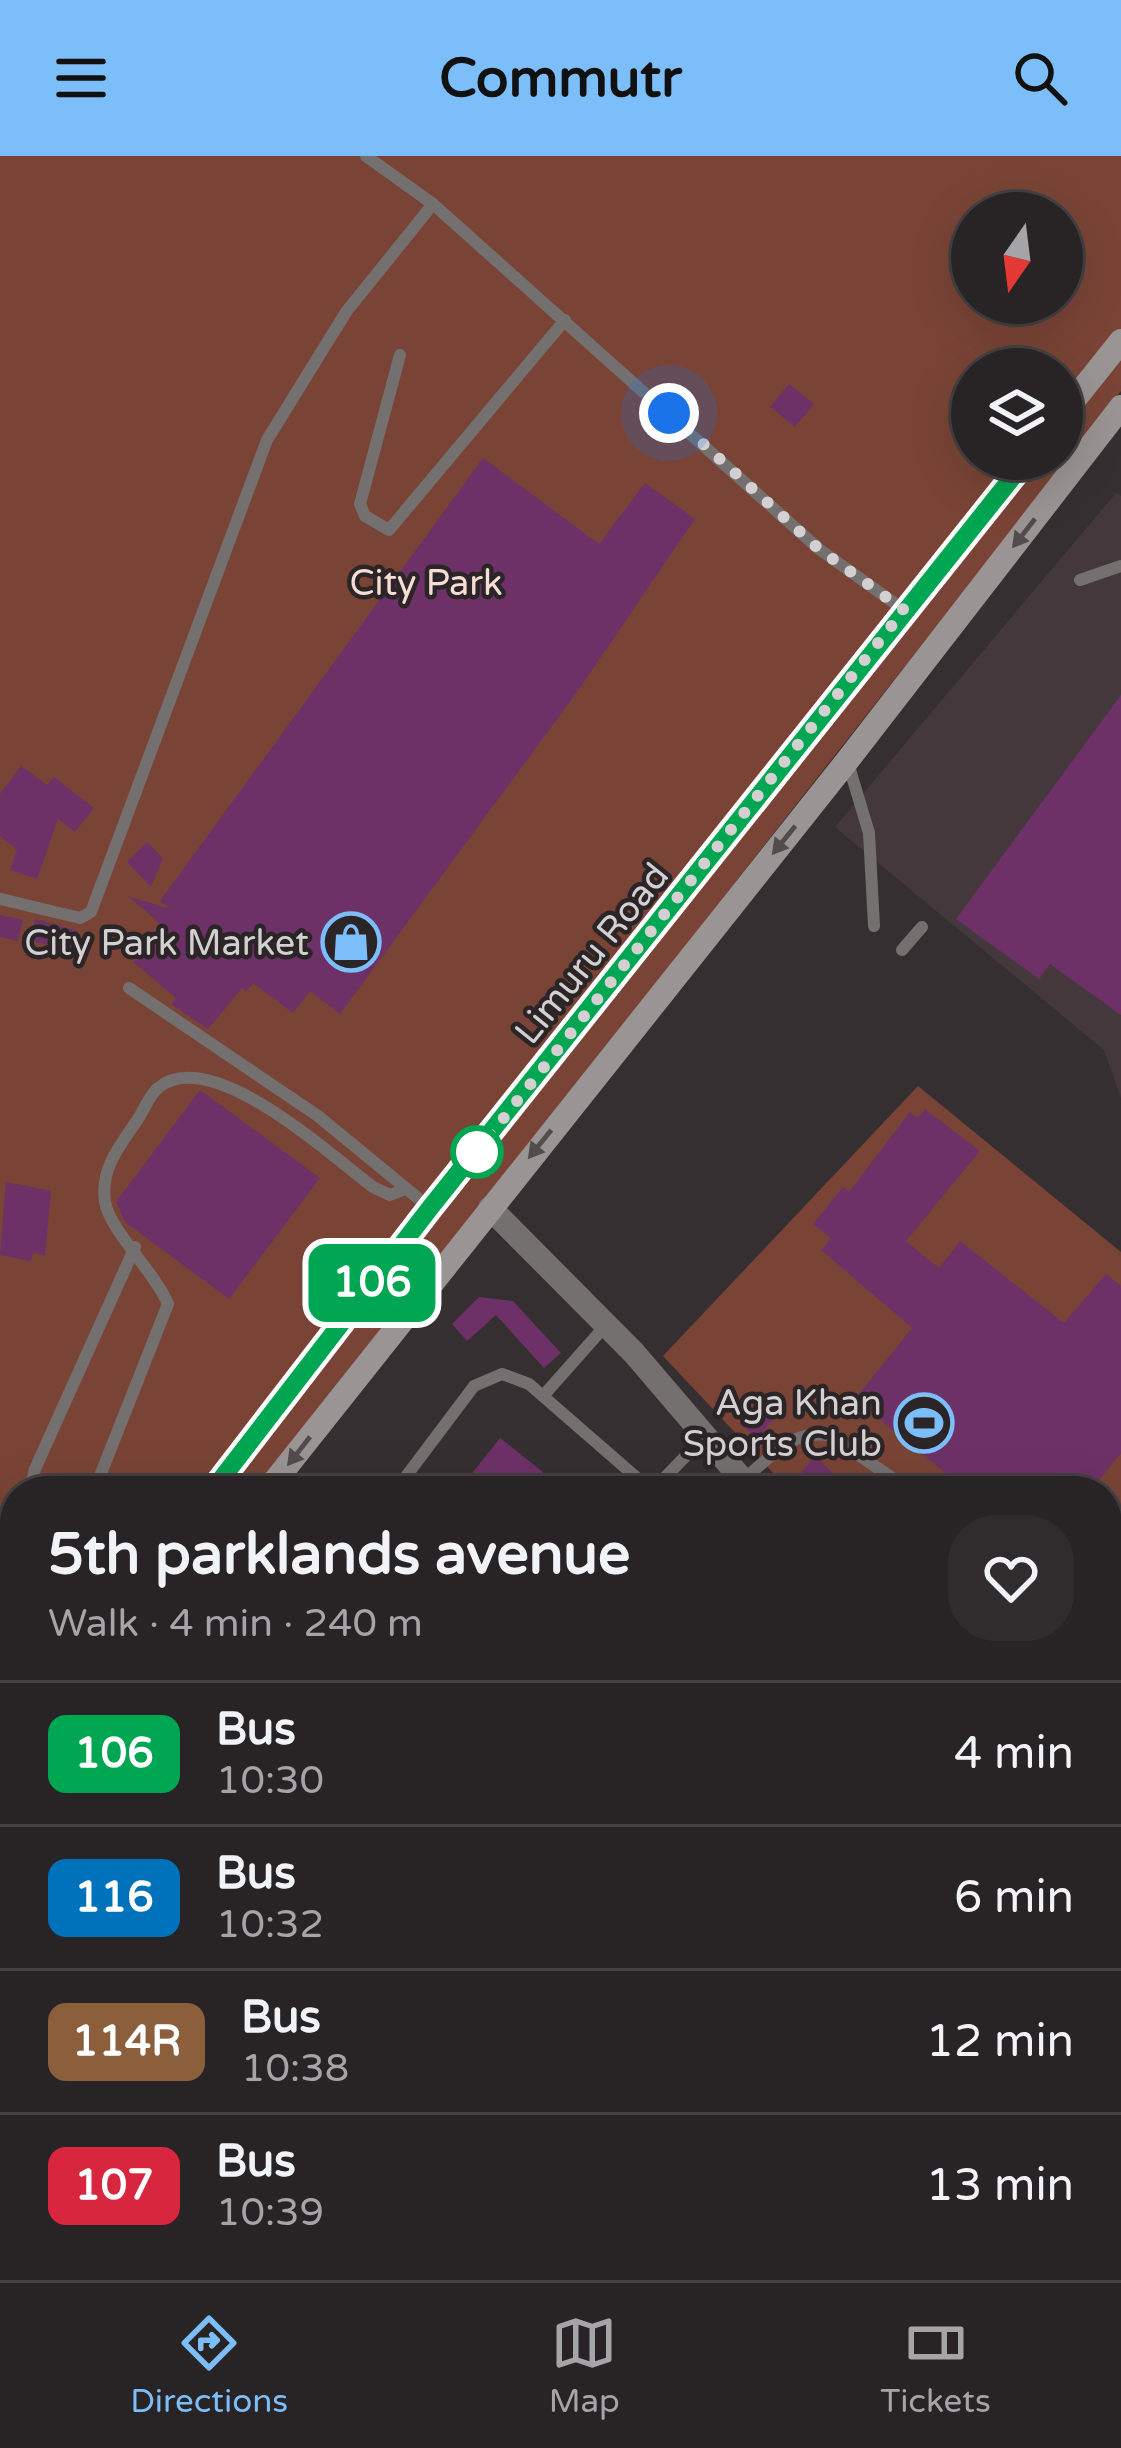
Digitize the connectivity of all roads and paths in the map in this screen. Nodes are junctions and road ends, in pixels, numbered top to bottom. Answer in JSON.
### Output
{"nodes":[{"id":1,"x":366,"y":156,"type":"edge"},
{"id":2,"x":434,"y":204,"type":"junction"},
{"id":3,"x":565,"y":320,"type":"junction"},
{"id":4,"x":1121,"y":340,"type":"edge"},
{"id":5,"x":400,"y":355,"type":"dead end"},
{"id":6,"x":1083,"y":388,"type":"edge"},
{"id":7,"x":1083,"y":409,"type":"edge"},
{"id":8,"x":1117,"y":421,"type":"edge"},
{"id":9,"x":1010,"y":480,"type":"edge"},
{"id":10,"x":1121,"y":566,"type":"edge"},
{"id":11,"x":1080,"y":580,"type":"dead end"},
{"id":12,"x":904,"y":610,"type":"junction"},
{"id":13,"x":847,"y":761,"type":"junction"},
{"id":14,"x":1,"y":899,"type":"edge"},
{"id":15,"x":874,"y":926,"type":"dead end"},
{"id":16,"x":922,"y":927,"type":"dead end"},
{"id":17,"x":902,"y":950,"type":"dead end"},
{"id":18,"x":129,"y":988,"type":"dead end"},
{"id":19,"x":406,"y":1189,"type":"junction"},
{"id":20,"x":430,"y":1208,"type":"junction"},
{"id":21,"x":490,"y":1208,"type":"junction"},
{"id":22,"x":135,"y":1247,"type":"junction"},
{"id":23,"x":606,"y":1325,"type":"junction"},
{"id":24,"x":543,"y":1396,"type":"junction"},
{"id":25,"x":705,"y":1436,"type":"junction"},
{"id":26,"x":34,"y":1476,"type":"edge"},
{"id":27,"x":100,"y":1476,"type":"edge"},
{"id":28,"x":224,"y":1476,"type":"edge"},
{"id":29,"x":279,"y":1476,"type":"edge"},
{"id":30,"x":406,"y":1476,"type":"edge"},
{"id":31,"x":635,"y":1476,"type":"edge"},
{"id":32,"x":666,"y":1476,"type":"edge"},
{"id":33,"x":739,"y":1476,"type":"edge"},
{"id":34,"x":757,"y":1476,"type":"edge"},
{"id":35,"x":890,"y":1476,"type":"edge"}],
"edges":[{"from":1,"to":2,"type":"lane"},
{"from":2,"to":3,"type":"lane"},
{"from":2,"to":14,"type":"lane"},
{"from":3,"to":5,"type":"lane"},
{"from":3,"to":12,"type":"lane"},
{"from":4,"to":6,"type":"main road"},
{"from":7,"to":8,"type":"main road"},
{"from":8,"to":13,"type":"main road","one_way":true},
{"from":9,"to":12,"type":"main road","name":"Limuru Road"},
{"from":10,"to":11,"type":"lane"},
{"from":12,"to":20,"type":"main road","name":"Limuru Road"},
{"from":13,"to":15,"type":"lane"},
{"from":13,"to":21,"type":"main road","one_way":true},
{"from":16,"to":17,"type":"lane"},
{"from":18,"to":19,"type":"lane"},
{"from":19,"to":20,"type":"lane"},
{"from":19,"to":22,"type":"lane"},
{"from":20,"to":28,"type":"main road","name":"Limuru Road"},
{"from":21,"to":23,"type":"street"},
{"from":21,"to":29,"type":"main road","one_way":true},
{"from":22,"to":26,"type":"lane"},
{"from":22,"to":27,"type":"lane"},
{"from":23,"to":24,"type":"lane"},
{"from":23,"to":25,"type":"street"},
{"from":24,"to":30,"type":"lane"},
{"from":24,"to":31,"type":"lane"},
{"from":25,"to":32,"type":"lane"},
{"from":25,"to":33,"type":"street"},
{"from":34,"to":35,"type":"lane"}]}
